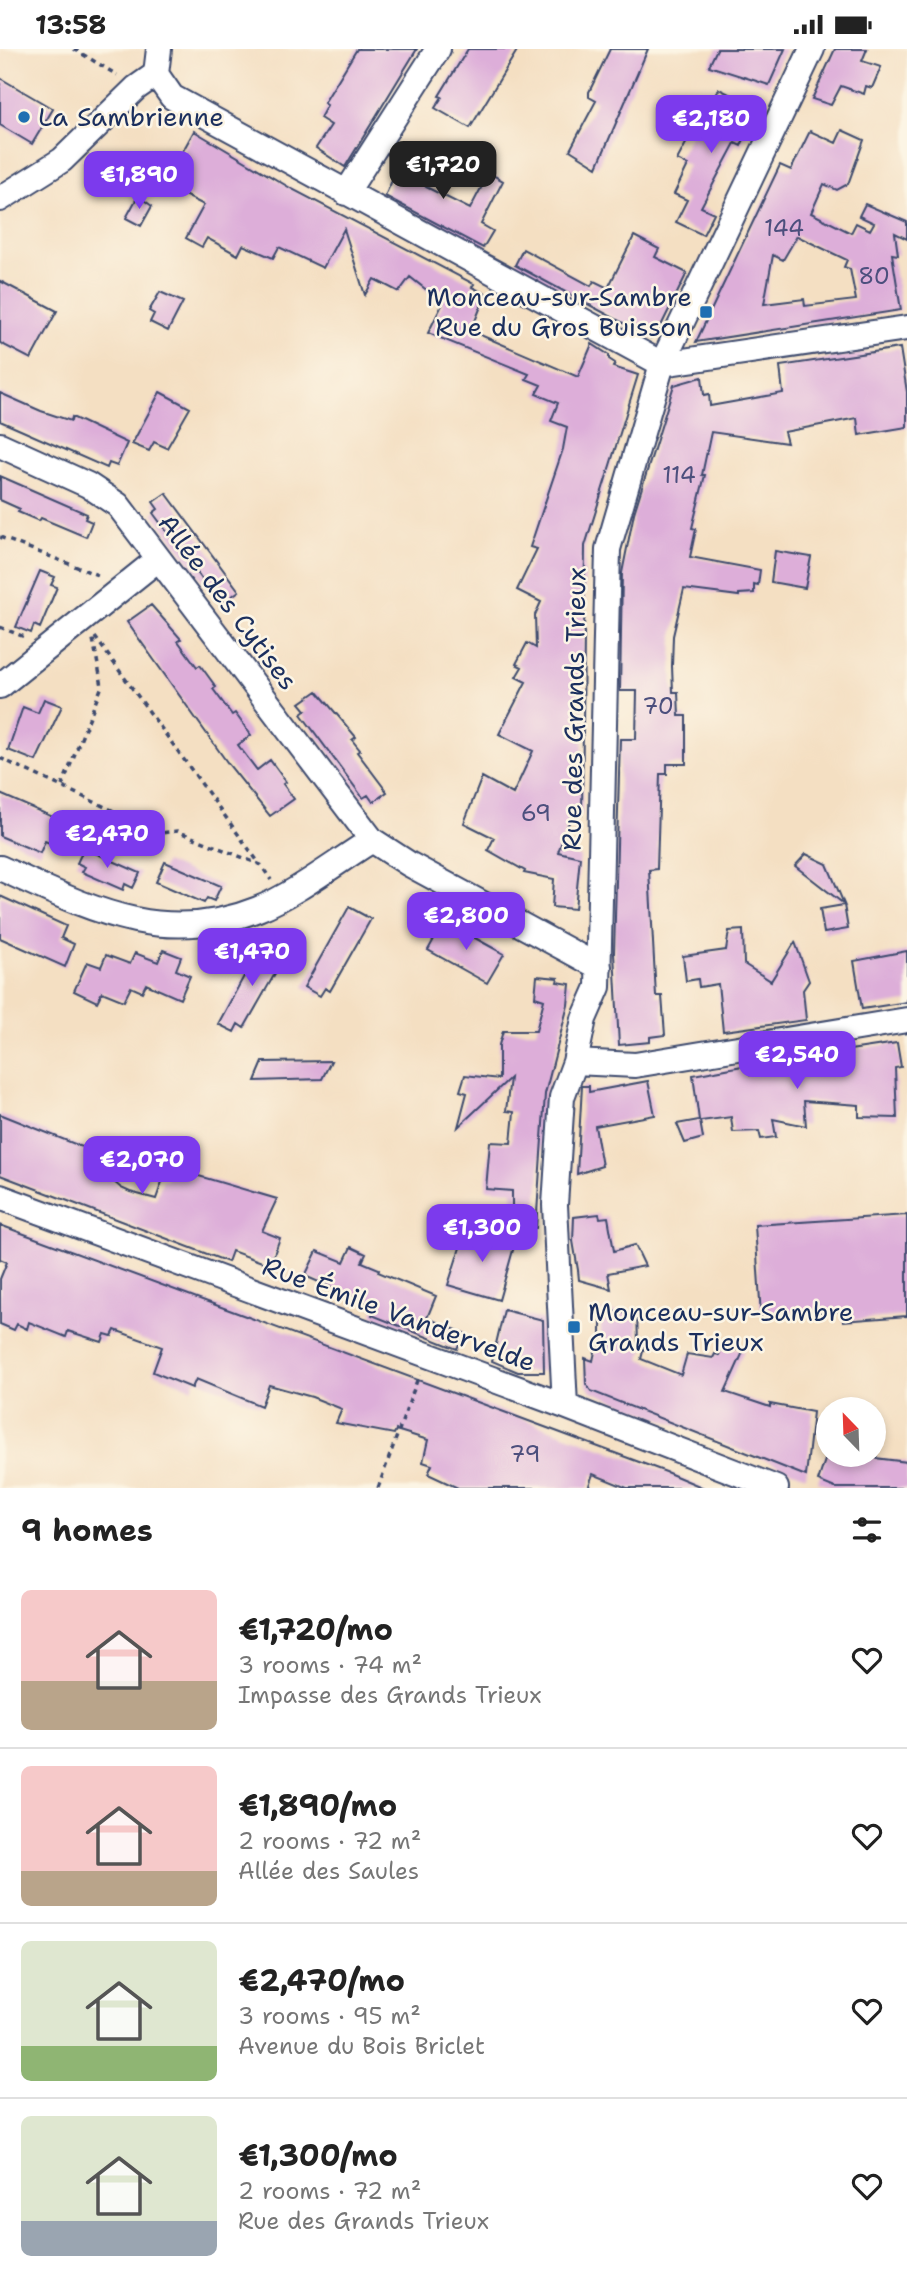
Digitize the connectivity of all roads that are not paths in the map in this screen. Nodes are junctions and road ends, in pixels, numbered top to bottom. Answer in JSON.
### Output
{"nodes":[{"id":1,"x":159,"y":49,"type":"edge"},
{"id":2,"x":438,"y":49,"type":"edge"},
{"id":3,"x":812,"y":49,"type":"edge"},
{"id":4,"x":146,"y":81,"type":"junction"},
{"id":5,"x":346,"y":193,"type":"junction"},
{"id":6,"x":0,"y":199,"type":"edge"},
{"id":7,"x":907,"y":328,"type":"edge"},
{"id":8,"x":662,"y":365,"type":"junction"},
{"id":9,"x":0,"y":445,"type":"edge"},
{"id":10,"x":157,"y":560,"type":"junction"},
{"id":11,"x":0,"y":686,"type":"edge"},
{"id":12,"x":372,"y":840,"type":"junction"},
{"id":13,"x":0,"y":868,"type":"edge"},
{"id":14,"x":599,"y":967,"type":"junction"},
{"id":15,"x":907,"y":1020,"type":"edge"},
{"id":16,"x":575,"y":1062,"type":"junction"},
{"id":17,"x":0,"y":1197,"type":"edge"},
{"id":18,"x":565,"y":1406,"type":"junction"},
{"id":19,"x":776,"y":1488,"type":"edge"}],
"edges":[{"from":1,"to":4,"type":"street"},
{"from":2,"to":5,"type":"street"},
{"from":3,"to":8,"type":"street","name":"Rue des Grands Trieux"},
{"from":4,"to":5,"type":"street"},
{"from":4,"to":6,"type":"street"},
{"from":5,"to":8,"type":"street"},
{"from":7,"to":8,"type":"street"},
{"from":8,"to":14,"type":"street","name":"Rue des Grands Trieux"},
{"from":9,"to":10,"type":"street","name":"Allée des Cytises"},
{"from":10,"to":11,"type":"street"},
{"from":10,"to":12,"type":"street","name":"Allée des Cytises"},
{"from":12,"to":13,"type":"street"},
{"from":12,"to":14,"type":"street","name":"Allée des Cytises"},
{"from":14,"to":16,"type":"street","name":"Rue des Grands Trieux"},
{"from":15,"to":16,"type":"street"},
{"from":16,"to":18,"type":"street","name":"Rue des Grands Trieux"},
{"from":17,"to":18,"type":"street","name":"Rue Émile Vandervelde"},
{"from":18,"to":19,"type":"street","name":"Rue Émile Vandervelde"}]}
